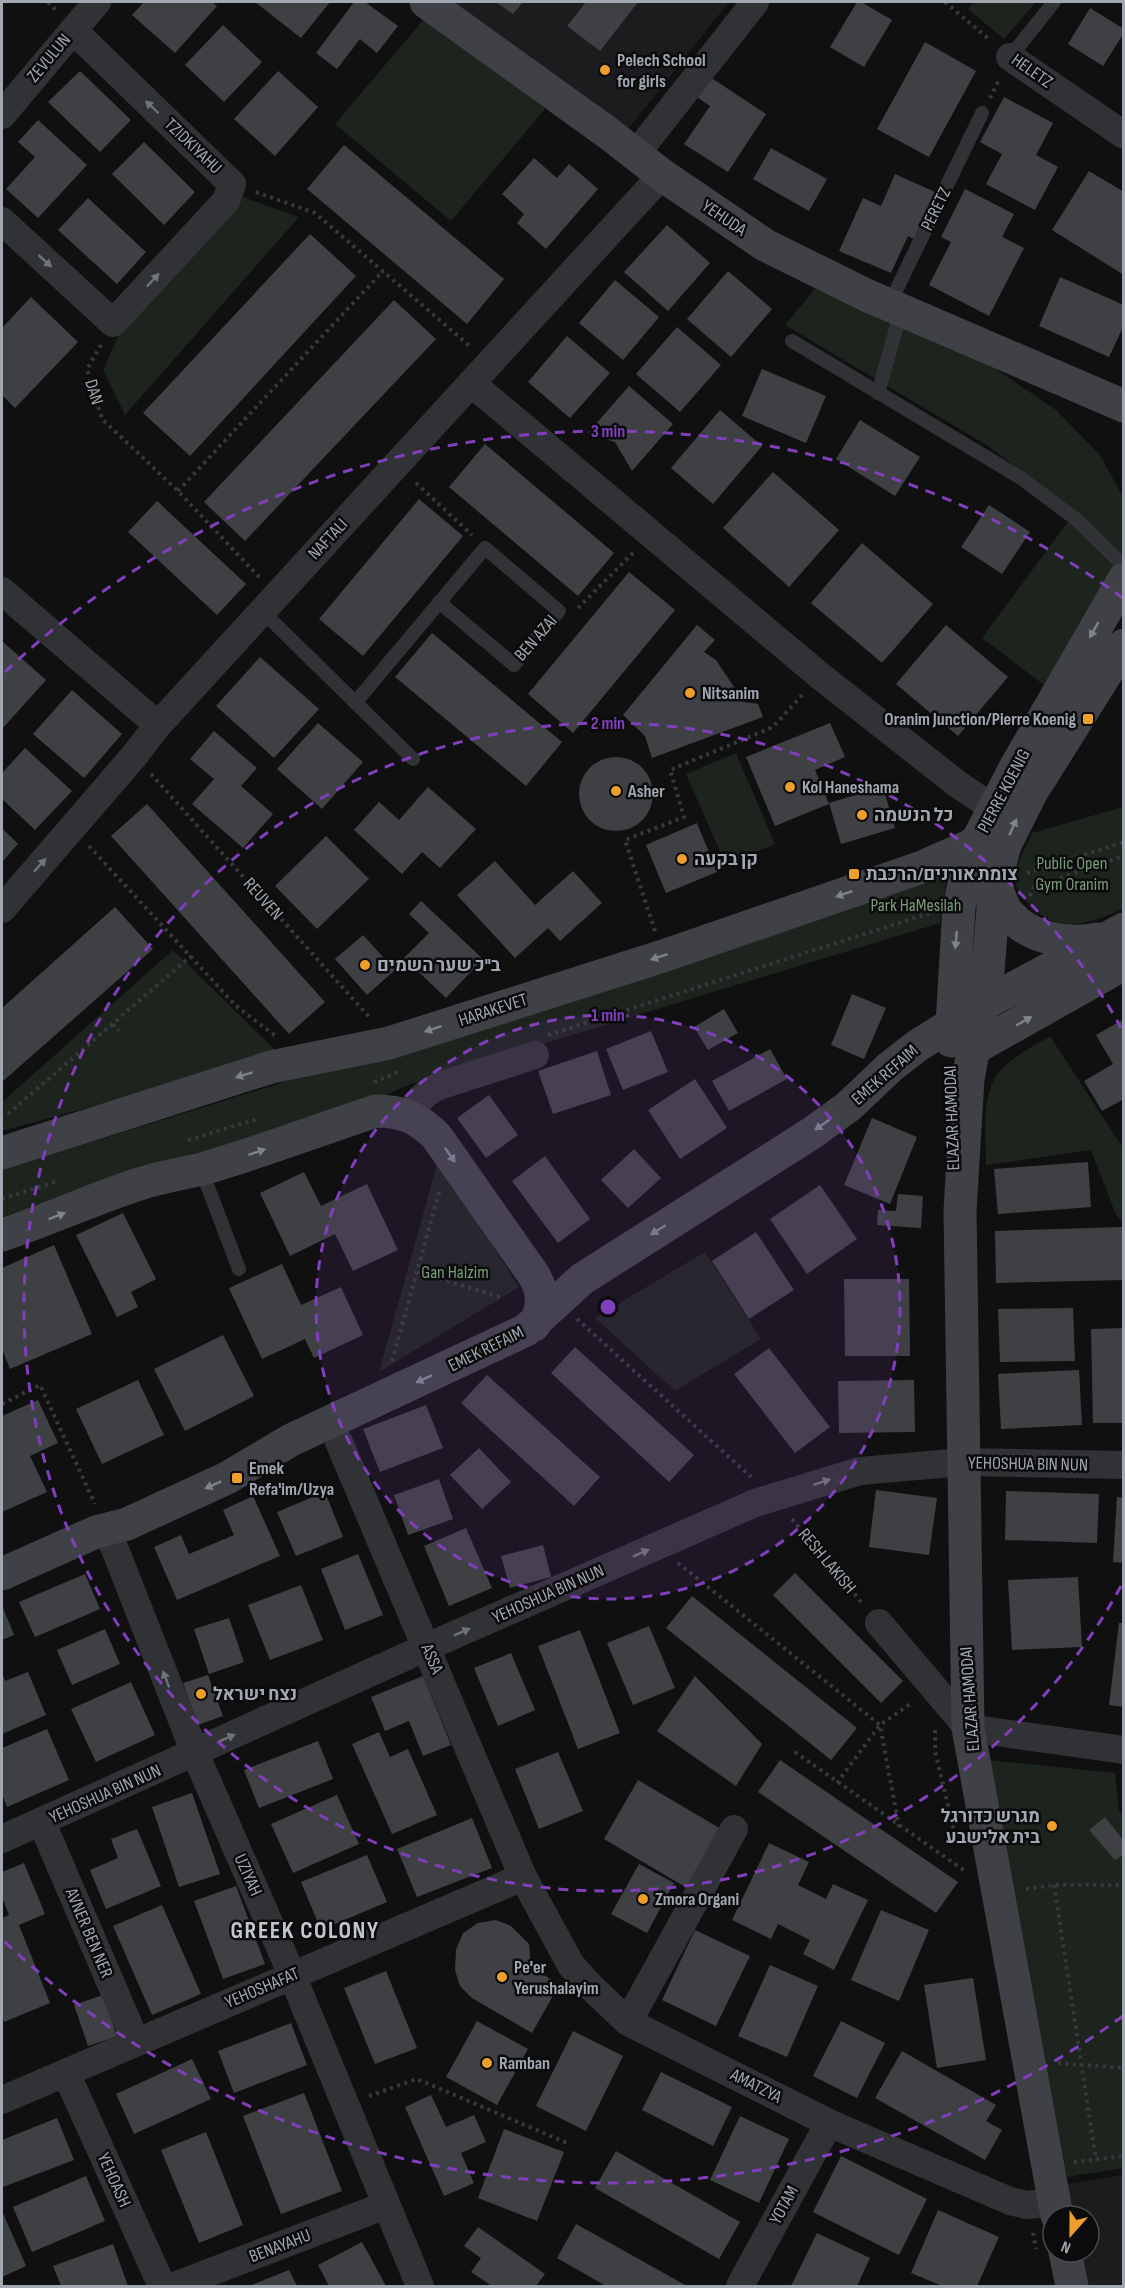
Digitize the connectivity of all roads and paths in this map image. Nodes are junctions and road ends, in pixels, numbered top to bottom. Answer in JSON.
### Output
{"nodes":[{"id":1,"x":97,"y":2,"type":"edge"},
{"id":2,"x":426,"y":2,"type":"edge"},
{"id":3,"x":755,"y":2,"type":"edge"},
{"id":4,"x":945,"y":2,"type":"edge"},
{"id":5,"x":1054,"y":2,"type":"edge"},
{"id":6,"x":73,"y":30,"type":"junction"},
{"id":7,"x":1010,"y":57,"type":"junction"},
{"id":8,"x":982,"y":113,"type":"joint"},
{"id":9,"x":2,"y":115,"type":"edge"},
{"id":10,"x":1124,"y":135,"type":"edge"},
{"id":11,"x":636,"y":154,"type":"junction"},
{"id":12,"x":662,"y":175,"type":"junction"},
{"id":13,"x":232,"y":184,"type":"junction"},
{"id":14,"x":2,"y":221,"type":"edge"},
{"id":15,"x":383,"y":272,"type":"junction"},
{"id":16,"x":895,"y":308,"type":"junction"},
{"id":17,"x":113,"y":323,"type":"junction"},
{"id":18,"x":450,"y":329,"type":"dead end"},
{"id":19,"x":792,"y":341,"type":"dead end"},
{"id":20,"x":1056,"y":378,"type":"junction"},
{"id":21,"x":471,"y":383,"type":"junction"},
{"id":22,"x":878,"y":393,"type":"junction"},
{"id":23,"x":1124,"y":406,"type":"edge"},
{"id":24,"x":1124,"y":431,"type":"edge"},
{"id":25,"x":396,"y":465,"type":"junction"},
{"id":26,"x":178,"y":491,"type":"junction"},
{"id":27,"x":651,"y":534,"type":"junction"},
{"id":28,"x":485,"y":548,"type":"junction"},
{"id":29,"x":243,"y":559,"type":"dead end"},
{"id":30,"x":1124,"y":566,"type":"edge"},
{"id":31,"x":1124,"y":579,"type":"edge"},
{"id":32,"x":2,"y":591,"type":"edge"},
{"id":33,"x":439,"y":602,"type":"junction"},
{"id":34,"x":262,"y":611,"type":"junction"},
{"id":35,"x":560,"y":611,"type":"junction"},
{"id":36,"x":1124,"y":645,"type":"edge"},
{"id":37,"x":819,"y":675,"type":"junction"},
{"id":38,"x":355,"y":703,"type":"junction"},
{"id":39,"x":158,"y":725,"type":"junction"},
{"id":40,"x":134,"y":756,"type":"junction"},
{"id":41,"x":413,"y":759,"type":"dead end"},
{"id":42,"x":993,"y":808,"type":"junction"},
{"id":43,"x":1124,"y":842,"type":"edge"},
{"id":44,"x":976,"y":843,"type":"junction"},
{"id":45,"x":93,"y":850,"type":"dead end"},
{"id":46,"x":1124,"y":856,"type":"edge"},
{"id":47,"x":995,"y":883,"type":"junction"},
{"id":48,"x":2,"y":909,"type":"edge"},
{"id":49,"x":1018,"y":923,"type":"junction"},
{"id":50,"x":1115,"y":933,"type":"edge"},
{"id":51,"x":191,"y":956,"type":"junction"},
{"id":52,"x":663,"y":956,"type":"junction"},
{"id":53,"x":1124,"y":964,"type":"edge"},
{"id":54,"x":982,"y":1005,"type":"junction"},
{"id":55,"x":113,"y":1024,"type":"junction"},
{"id":56,"x":951,"y":1025,"type":"junction"},
{"id":57,"x":119,"y":1031,"type":"dead end"},
{"id":58,"x":279,"y":1038,"type":"dead end"},
{"id":59,"x":389,"y":1043,"type":"junction"},
{"id":60,"x":973,"y":1049,"type":"junction"},
{"id":61,"x":535,"y":1055,"type":"dead end"},
{"id":62,"x":8,"y":1113,"type":"dead end"},
{"id":63,"x":409,"y":1115,"type":"junction"},
{"id":64,"x":2,"y":1153,"type":"edge"},
{"id":65,"x":450,"y":1154,"type":"junction"},
{"id":66,"x":201,"y":1169,"type":"junction"},
{"id":67,"x":960,"y":1210,"type":"junction"},
{"id":68,"x":2,"y":1235,"type":"edge"},
{"id":69,"x":239,"y":1269,"type":"dead end"},
{"id":70,"x":418,"y":1272,"type":"junction"},
{"id":71,"x":500,"y":1297,"type":"dead end"},
{"id":72,"x":556,"y":1300,"type":"junction"},
{"id":73,"x":534,"y":1325,"type":"junction"},
{"id":74,"x":381,"y":1399,"type":"junction"},
{"id":75,"x":2,"y":1404,"type":"edge"},
{"id":76,"x":339,"y":1442,"type":"dead end"},
{"id":77,"x":963,"y":1462,"type":"junction"},
{"id":78,"x":1124,"y":1466,"type":"edge"},
{"id":79,"x":773,"y":1497,"type":"junction"},
{"id":80,"x":107,"y":1529,"type":"junction"},
{"id":81,"x":657,"y":1546,"type":"junction"},
{"id":82,"x":2,"y":1574,"type":"edge"},
{"id":83,"x":879,"y":1623,"type":"joint"},
{"id":84,"x":427,"y":1647,"type":"junction"},
{"id":85,"x":934,"y":1687,"type":"junction"},
{"id":86,"x":880,"y":1725,"type":"junction"},
{"id":87,"x":968,"y":1728,"type":"junction"},
{"id":88,"x":1124,"y":1750,"type":"edge"},
{"id":89,"x":795,"y":1752,"type":"dead end"},
{"id":90,"x":195,"y":1753,"type":"junction"},
{"id":91,"x":837,"y":1783,"type":"junction"},
{"id":92,"x":42,"y":1823,"type":"junction"},
{"id":93,"x":899,"y":1827,"type":"junction"},
{"id":94,"x":734,"y":1829,"type":"dead end"},
{"id":95,"x":2,"y":1839,"type":"edge"},
{"id":96,"x":523,"y":1877,"type":"junction"},
{"id":97,"x":1054,"y":1885,"type":"junction"},
{"id":98,"x":1124,"y":1885,"type":"edge"},
{"id":99,"x":998,"y":1893,"type":"junction"},
{"id":100,"x":292,"y":1976,"type":"junction"},
{"id":101,"x":628,"y":2022,"type":"junction"},
{"id":102,"x":136,"y":2042,"type":"junction"},
{"id":103,"x":1029,"y":2060,"type":"junction"},
{"id":104,"x":1082,"y":2066,"type":"junction"},
{"id":105,"x":1124,"y":2068,"type":"edge"},
{"id":106,"x":66,"y":2073,"type":"junction"},
{"id":107,"x":2,"y":2100,"type":"edge"},
{"id":108,"x":346,"y":2104,"type":"junction"},
{"id":109,"x":829,"y":2123,"type":"junction"},
{"id":110,"x":567,"y":2143,"type":"dead end"},
{"id":111,"x":1124,"y":2156,"type":"edge"},
{"id":112,"x":1096,"y":2160,"type":"junction"},
{"id":113,"x":1048,"y":2165,"type":"junction"},
{"id":114,"x":1055,"y":2204,"type":"edge"},
{"id":115,"x":386,"y":2205,"type":"junction"},
{"id":116,"x":1041,"y":2207,"type":"edge"},
{"id":117,"x":1067,"y":2264,"type":"edge"},
{"id":118,"x":162,"y":2286,"type":"edge"},
{"id":119,"x":174,"y":2286,"type":"edge"},
{"id":120,"x":420,"y":2286,"type":"edge"},
{"id":121,"x":740,"y":2286,"type":"edge"},
{"id":122,"x":1072,"y":2286,"type":"edge"}],
"edges":[{"from":1,"to":6,"type":"street","name":"ZEVULUN"},
{"from":2,"to":11,"type":"street","name":"YEHUDA"},
{"from":3,"to":11,"type":"street"},
{"from":4,"to":7,"type":"path","name":"HELETZ"},
{"from":5,"to":7,"type":"lane"},
{"from":6,"to":9,"type":"street","name":"ZEVULUN"},
{"from":13,"to":6,"type":"street","name":"TZIDKIYAHU","one_way":true},
{"from":7,"to":8,"type":"path"},
{"from":7,"to":10,"type":"street","name":"HELETZ"},
{"from":8,"to":16,"type":"lane","name":"PERETZ"},
{"from":11,"to":12,"type":"street","name":"YEHUDA"},
{"from":12,"to":16,"type":"street","name":"YEHUDA"},
{"from":12,"to":21,"type":"street","name":"NAFTALI"},
{"from":13,"to":15,"type":"path"},
{"from":17,"to":13,"type":"street","name":"TZIDKIYAHU","one_way":true},
{"from":14,"to":17,"type":"street","one_way":true},
{"from":15,"to":18,"type":"path"},
{"from":15,"to":26,"type":"path"},
{"from":16,"to":20,"type":"street","name":"YEHUDA"},
{"from":16,"to":22,"type":"lane","name":"PERETZ"},
{"from":17,"to":26,"type":"path","name":"DAN"},
{"from":19,"to":22,"type":"lane"},
{"from":20,"to":23,"type":"street","name":"YEHUDA"},
{"from":20,"to":24,"type":"street","name":"YEHUDA"},
{"from":21,"to":25,"type":"street","name":"NAFTALI"},
{"from":21,"to":27,"type":"street"},
{"from":22,"to":30,"type":"lane"},
{"from":25,"to":28,"type":"path"},
{"from":25,"to":34,"type":"street","name":"NAFTALI"},
{"from":26,"to":29,"type":"path","name":"DAN"},
{"from":27,"to":35,"type":"path"},
{"from":27,"to":37,"type":"street"},
{"from":28,"to":33,"type":"lane"},
{"from":28,"to":35,"type":"lane","name":"BEN AZAI"},
{"from":31,"to":42,"type":"street","name":"PIERRE KOENIG","one_way":true},
{"from":32,"to":39,"type":"street"},
{"from":33,"to":35,"type":"lane","name":"BEN AZAI"},
{"from":33,"to":38,"type":"lane"},
{"from":34,"to":38,"type":"lane"},
{"from":34,"to":39,"type":"street","name":"NAFTALI"},
{"from":47,"to":36,"type":"street","name":"PIERRE KOENIG","one_way":true},
{"from":37,"to":42,"type":"street"},
{"from":37,"to":52,"type":"path"},
{"from":38,"to":41,"type":"lane"},
{"from":39,"to":40,"type":"street","name":"NAFTALI"},
{"from":48,"to":40,"type":"street","name":"NAFTALI","one_way":true},
{"from":40,"to":59,"type":"path","name":"REUVEN"},
{"from":42,"to":44,"type":"street","name":"PIERRE KOENIG"},
{"from":43,"to":47,"type":"path"},
{"from":44,"to":52,"type":"street","name":"HARAKEVET","one_way":true},
{"from":44,"to":56,"type":"street","name":"PIERRE KOENIG","one_way":true},
{"from":45,"to":51,"type":"path"},
{"from":46,"to":49,"type":"path"},
{"from":47,"to":49,"type":"street"},
{"from":47,"to":54,"type":"street","name":"PIERRE KOENIG"},
{"from":49,"to":50,"type":"street"},
{"from":50,"to":54,"type":"street","name":"EMEK REFAIM"},
{"from":51,"to":55,"type":"path"},
{"from":51,"to":58,"type":"path"},
{"from":52,"to":59,"type":"street","name":"HARAKEVET","one_way":true},
{"from":60,"to":53,"type":"street","one_way":true},
{"from":54,"to":56,"type":"street","name":"EMEK REFAIM"},
{"from":54,"to":60,"type":"street","name":"PIERRE KOENIG"},
{"from":55,"to":57,"type":"path"},
{"from":55,"to":62,"type":"path"},
{"from":56,"to":60,"type":"street"},
{"from":56,"to":67,"type":"street","name":"ELAZAR HAMODAI"},
{"from":56,"to":72,"type":"street","name":"EMEK REFAIM","one_way":true},
{"from":59,"to":64,"type":"street","name":"HARAKEVET","one_way":true},
{"from":60,"to":67,"type":"street","name":"ELAZAR HAMODAI"},
{"from":61,"to":63,"type":"street"},
{"from":63,"to":65,"type":"street"},
{"from":66,"to":63,"type":"street","one_way":true},
{"from":65,"to":70,"type":"path"},
{"from":65,"to":73,"type":"street","one_way":true},
{"from":68,"to":66,"type":"street","one_way":true},
{"from":66,"to":69,"type":"lane"},
{"from":67,"to":77,"type":"street","name":"ELAZAR HAMODAI"},
{"from":70,"to":71,"type":"path"},
{"from":70,"to":74,"type":"path"},
{"from":72,"to":73,"type":"street","name":"EMEK REFAIM"},
{"from":72,"to":79,"type":"path","name":"RESH LAKISH"},
{"from":73,"to":74,"type":"street","name":"EMEK REFAIM","one_way":true},
{"from":74,"to":80,"type":"street","name":"EMEK REFAIM","one_way":true},
{"from":75,"to":80,"type":"path"},
{"from":76,"to":84,"type":"street","name":"ASSA"},
{"from":77,"to":78,"type":"street","name":"YEHOSHUA BIN NUN"},
{"from":79,"to":77,"type":"street","name":"YEHOSHUA BIN NUN","one_way":true},
{"from":77,"to":87,"type":"street","name":"ELAZAR HAMODAI"},
{"from":79,"to":81,"type":"street","name":"YEHOSHUA BIN NUN"},
{"from":79,"to":83,"type":"path","name":"RESH LAKISH"},
{"from":80,"to":82,"type":"street","name":"EMEK REFAIM"},
{"from":90,"to":80,"type":"street","name":"UZIYAH","one_way":true},
{"from":84,"to":81,"type":"street","name":"YEHOSHUA BIN NUN","one_way":true},
{"from":81,"to":86,"type":"path"},
{"from":83,"to":85,"type":"street"},
{"from":90,"to":84,"type":"street","name":"YEHOSHUA BIN NUN","one_way":true},
{"from":84,"to":96,"type":"street","name":"ASSA"},
{"from":85,"to":86,"type":"path"},
{"from":85,"to":87,"type":"street"},
{"from":86,"to":91,"type":"path"},
{"from":86,"to":93,"type":"path"},
{"from":87,"to":88,"type":"street"},
{"from":87,"to":99,"type":"street","name":"ELAZAR HAMODAI"},
{"from":89,"to":91,"type":"path"},
{"from":90,"to":92,"type":"street","name":"YEHOSHUA BIN NUN"},
{"from":90,"to":100,"type":"street","name":"UZIYAH"},
{"from":91,"to":93,"type":"path"},
{"from":92,"to":95,"type":"street","name":"YEHOSHUA BIN NUN"},
{"from":92,"to":102,"type":"street","name":"AVNER BEN NER"},
{"from":93,"to":99,"type":"path"},
{"from":94,"to":101,"type":"street"},
{"from":96,"to":100,"type":"street","name":"YEHOSHAFAT"},
{"from":96,"to":101,"type":"street","name":"AMATZYA"},
{"from":97,"to":98,"type":"path"},
{"from":97,"to":99,"type":"path"},
{"from":97,"to":104,"type":"path"},
{"from":99,"to":103,"type":"street","name":"ELAZAR HAMODAI"},
{"from":100,"to":102,"type":"street","name":"YEHOSHAFAT"},
{"from":100,"to":108,"type":"street","name":"UZIYAH"},
{"from":101,"to":109,"type":"street","name":"AMATZYA"},
{"from":102,"to":106,"type":"street","name":"YEHOSHAFAT"},
{"from":103,"to":104,"type":"path"},
{"from":103,"to":113,"type":"street","name":"ELAZAR HAMODAI"},
{"from":104,"to":105,"type":"path"},
{"from":104,"to":112,"type":"path"},
{"from":106,"to":107,"type":"street","name":"YEHOSHAFAT"},
{"from":106,"to":118,"type":"street","name":"YEHOASH"},
{"from":108,"to":110,"type":"path"},
{"from":108,"to":115,"type":"street","name":"UZIYAH"},
{"from":109,"to":116,"type":"street","name":"AMATZYA"},
{"from":109,"to":121,"type":"street","name":"YOTAM"},
{"from":111,"to":112,"type":"path"},
{"from":112,"to":113,"type":"path"},
{"from":113,"to":114,"type":"street","name":"ELAZAR HAMODAI"},
{"from":115,"to":119,"type":"street","name":"BENAYAHU"},
{"from":115,"to":120,"type":"street","name":"UZIYAH"},
{"from":117,"to":122,"type":"street"}]}
